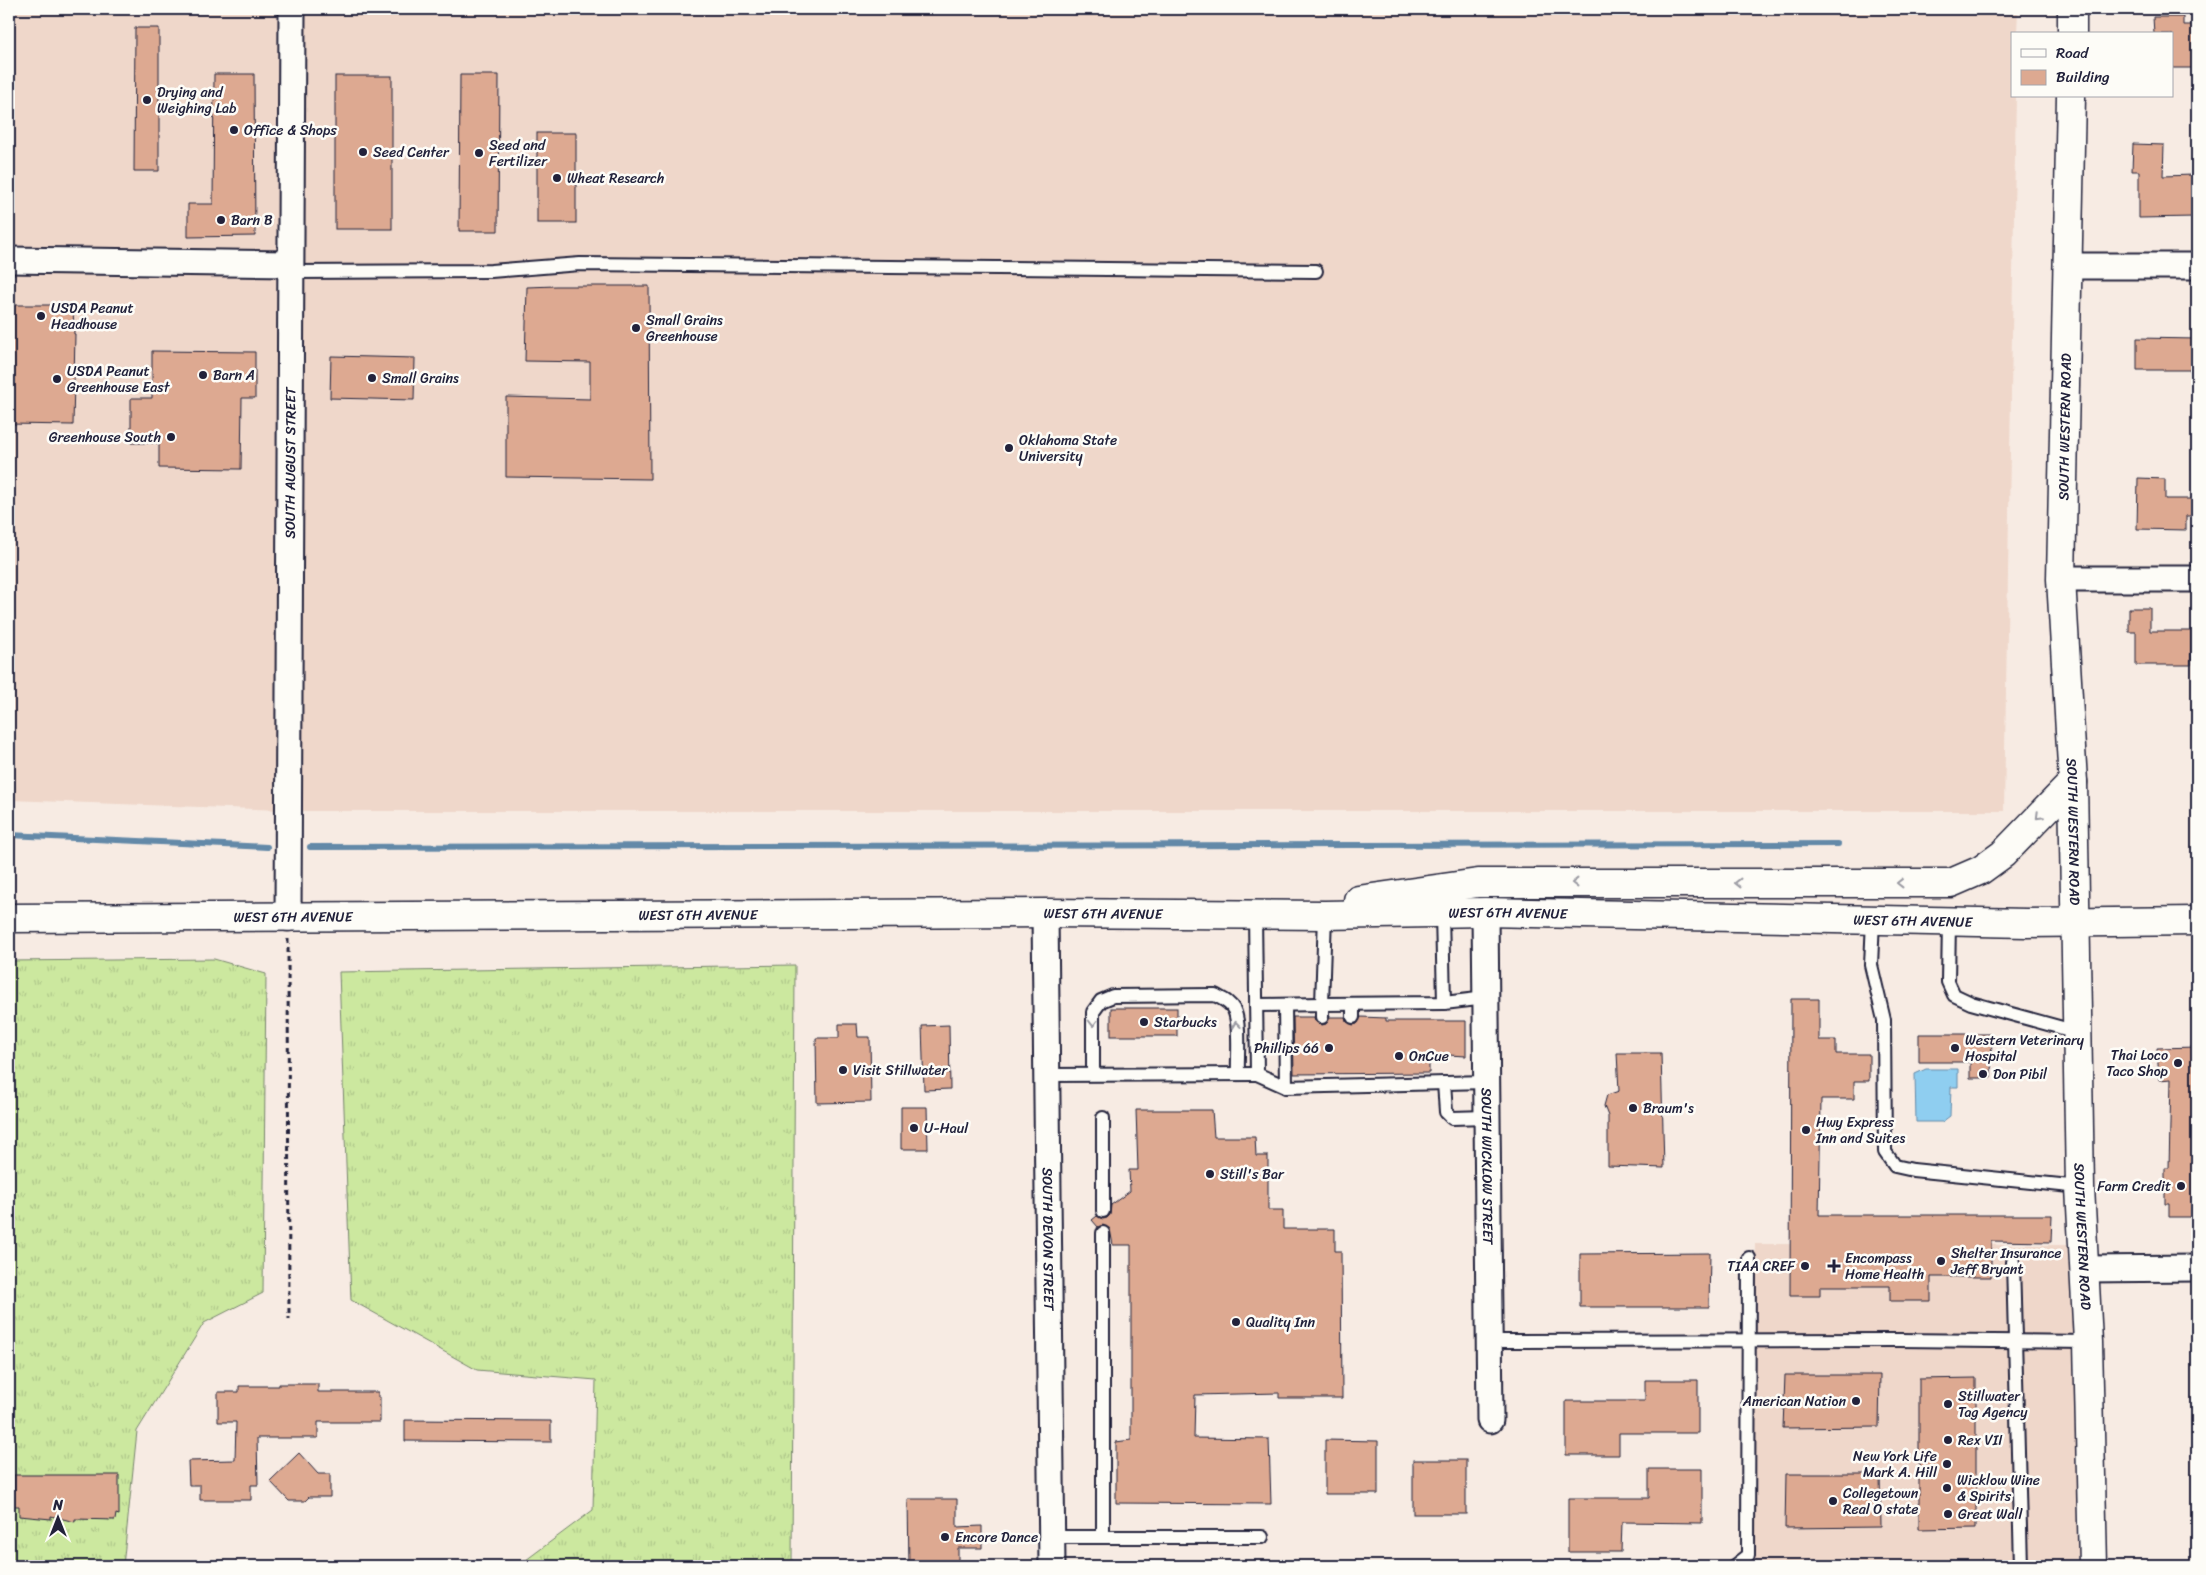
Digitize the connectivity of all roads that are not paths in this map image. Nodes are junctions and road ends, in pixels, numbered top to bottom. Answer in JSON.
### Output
{"nodes":[{"id":1,"x":292,"y":9,"type":"edge"},
{"id":2,"x":2072,"y":9,"type":"edge"},
{"id":3,"x":2072,"y":32,"type":"edge"},
{"id":4,"x":2071,"y":98,"type":"edge"},
{"id":5,"x":9,"y":260,"type":"edge"},
{"id":6,"x":2068,"y":266,"type":"junction"},
{"id":7,"x":2197,"y":266,"type":"edge"},
{"id":8,"x":290,"y":268,"type":"junction"},
{"id":9,"x":1316,"y":271,"type":"dead end"},
{"id":10,"x":2061,"y":579,"type":"junction"},
{"id":11,"x":2197,"y":579,"type":"edge"},
{"id":12,"x":2073,"y":782,"type":"junction"},
{"id":13,"x":1485,"y":912,"type":"junction"},
{"id":14,"x":1045,"y":913,"type":"junction"},
{"id":15,"x":1442,"y":913,"type":"junction"},
{"id":16,"x":1255,"y":914,"type":"junction"},
{"id":17,"x":1325,"y":915,"type":"junction"},
{"id":18,"x":9,"y":918,"type":"edge"},
{"id":19,"x":288,"y":918,"type":"junction"},
{"id":20,"x":1873,"y":920,"type":"junction"},
{"id":21,"x":1949,"y":921,"type":"junction"},
{"id":22,"x":2197,"y":921,"type":"edge"},
{"id":23,"x":2075,"y":924,"type":"junction"},
{"id":24,"x":1486,"y":998,"type":"junction"},
{"id":25,"x":1444,"y":1003,"type":"junction"},
{"id":26,"x":1256,"y":1005,"type":"junction"},
{"id":27,"x":1285,"y":1005,"type":"junction"},
{"id":28,"x":1322,"y":1010,"type":"junction"},
{"id":29,"x":2077,"y":1032,"type":"junction"},
{"id":30,"x":1094,"y":1074,"type":"junction"},
{"id":31,"x":1238,"y":1074,"type":"junction"},
{"id":32,"x":1257,"y":1074,"type":"junction"},
{"id":33,"x":1047,"y":1075,"type":"junction"},
{"id":34,"x":1486,"y":1082,"type":"junction"},
{"id":35,"x":1444,"y":1083,"type":"junction"},
{"id":36,"x":1286,"y":1087,"type":"junction"},
{"id":37,"x":1486,"y":1117,"type":"junction"},
{"id":38,"x":1103,"y":1118,"type":"dead end"},
{"id":39,"x":2080,"y":1186,"type":"junction"},
{"id":40,"x":1103,"y":1212,"type":"dead end"},
{"id":41,"x":1103,"y":1233,"type":"dead end"},
{"id":42,"x":1748,"y":1258,"type":"dead end"},
{"id":43,"x":2013,"y":1262,"type":"dead end"},
{"id":44,"x":2197,"y":1268,"type":"edge"},
{"id":45,"x":2085,"y":1269,"type":"junction"},
{"id":46,"x":1748,"y":1340,"type":"junction"},
{"id":47,"x":1488,"y":1341,"type":"junction"},
{"id":48,"x":2015,"y":1341,"type":"junction"},
{"id":49,"x":2088,"y":1342,"type":"junction"},
{"id":50,"x":1490,"y":1420,"type":"dead end"},
{"id":51,"x":1051,"y":1537,"type":"junction"},
{"id":52,"x":1103,"y":1537,"type":"junction"},
{"id":53,"x":1262,"y":1537,"type":"dead end"},
{"id":54,"x":1052,"y":1566,"type":"edge"},
{"id":55,"x":1734,"y":1566,"type":"edge"},
{"id":56,"x":2020,"y":1566,"type":"edge"},
{"id":57,"x":2093,"y":1566,"type":"edge"}],
"edges":[{"from":1,"to":8,"type":"street","name":"SOUTH AUGUST STREET"},
{"from":2,"to":3,"type":"main road"},
{"from":4,"to":6,"type":"main road","name":"SOUTH WESTERN ROAD"},
{"from":5,"to":8,"type":"street"},
{"from":6,"to":7,"type":"street"},
{"from":6,"to":10,"type":"main road","name":"SOUTH WESTERN ROAD"},
{"from":8,"to":9,"type":"lane"},
{"from":8,"to":19,"type":"street","name":"SOUTH AUGUST STREET"},
{"from":10,"to":11,"type":"street"},
{"from":10,"to":12,"type":"main road","name":"SOUTH WESTERN ROAD"},
{"from":12,"to":16,"type":"main road","one_way":true},
{"from":12,"to":23,"type":"main road","name":"SOUTH WESTERN ROAD"},
{"from":13,"to":15,"type":"main road","name":"WEST 6TH AVENUE"},
{"from":13,"to":20,"type":"main road","name":"WEST 6TH AVENUE"},
{"from":13,"to":24,"type":"street","name":"SOUTH WICKLOW STREET"},
{"from":14,"to":16,"type":"main road","name":"WEST 6TH AVENUE"},
{"from":14,"to":19,"type":"main road","name":"WEST 6TH AVENUE"},
{"from":14,"to":33,"type":"street","name":"SOUTH DEVON STREET"},
{"from":15,"to":17,"type":"main road","name":"WEST 6TH AVENUE"},
{"from":15,"to":25,"type":"lane"},
{"from":16,"to":17,"type":"main road","name":"WEST 6TH AVENUE"},
{"from":16,"to":26,"type":"lane"},
{"from":17,"to":28,"type":"lane"},
{"from":18,"to":19,"type":"main road","name":"WEST 6TH AVENUE"},
{"from":20,"to":21,"type":"main road","name":"WEST 6TH AVENUE"},
{"from":20,"to":39,"type":"lane"},
{"from":21,"to":23,"type":"main road","name":"WEST 6TH AVENUE"},
{"from":21,"to":29,"type":"lane"},
{"from":22,"to":23,"type":"main road","name":"WEST 6TH AVENUE"},
{"from":23,"to":29,"type":"main road","name":"SOUTH WESTERN ROAD"},
{"from":24,"to":25,"type":"lane"},
{"from":24,"to":34,"type":"street","name":"SOUTH WICKLOW STREET"},
{"from":25,"to":28,"type":"lane"},
{"from":26,"to":27,"type":"lane"},
{"from":26,"to":32,"type":"lane"},
{"from":27,"to":28,"type":"lane"},
{"from":27,"to":36,"type":"lane"},
{"from":29,"to":39,"type":"main road","name":"SOUTH WESTERN ROAD"},
{"from":30,"to":31,"type":"lane"},
{"from":31,"to":30,"type":"lane","one_way":true},
{"from":30,"to":33,"type":"lane"},
{"from":31,"to":32,"type":"lane"},
{"from":32,"to":36,"type":"lane"},
{"from":33,"to":51,"type":"street","name":"SOUTH DEVON STREET"},
{"from":34,"to":35,"type":"lane"},
{"from":34,"to":37,"type":"street","name":"SOUTH WICKLOW STREET"},
{"from":35,"to":36,"type":"lane"},
{"from":35,"to":37,"type":"lane"},
{"from":37,"to":47,"type":"street","name":"SOUTH WICKLOW STREET"},
{"from":38,"to":40,"type":"lane"},
{"from":39,"to":45,"type":"main road","name":"SOUTH WESTERN ROAD"},
{"from":41,"to":52,"type":"lane"},
{"from":42,"to":46,"type":"lane"},
{"from":43,"to":48,"type":"lane"},
{"from":44,"to":45,"type":"street"},
{"from":45,"to":49,"type":"main road","name":"SOUTH WESTERN ROAD"},
{"from":46,"to":47,"type":"lane"},
{"from":46,"to":48,"type":"lane"},
{"from":46,"to":55,"type":"lane"},
{"from":47,"to":50,"type":"street","name":"SOUTH WICKLOW STREET"},
{"from":48,"to":49,"type":"lane"},
{"from":48,"to":56,"type":"lane"},
{"from":49,"to":57,"type":"main road","name":"SOUTH WESTERN ROAD"},
{"from":51,"to":52,"type":"lane"},
{"from":51,"to":54,"type":"street","name":"SOUTH DEVON STREET"},
{"from":52,"to":53,"type":"lane"}]}
